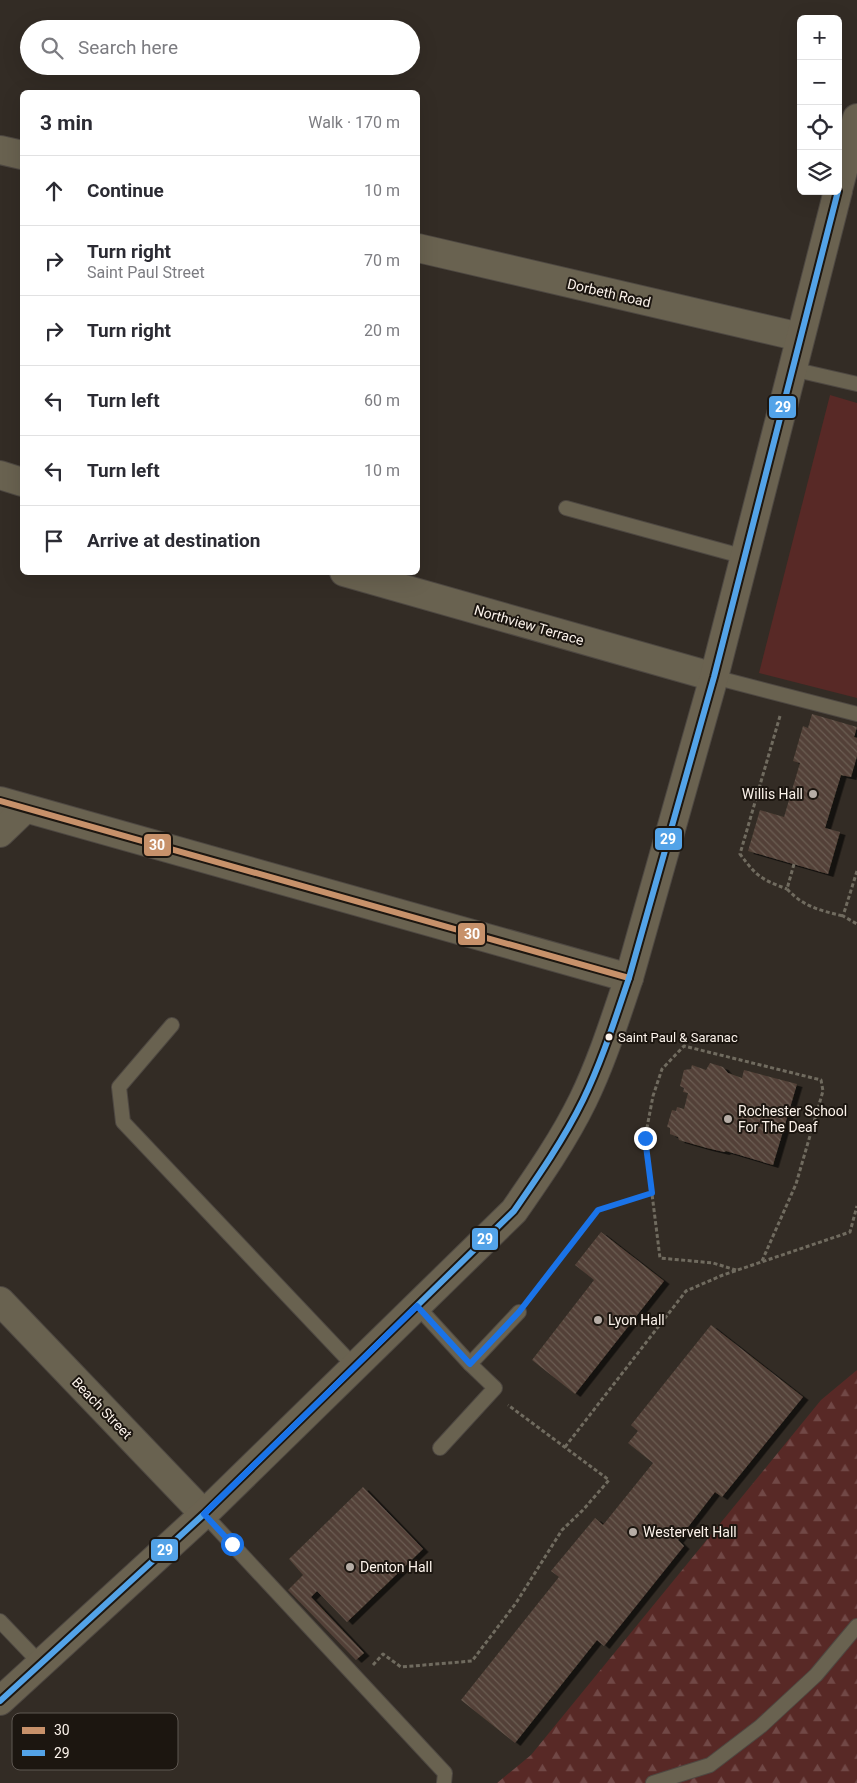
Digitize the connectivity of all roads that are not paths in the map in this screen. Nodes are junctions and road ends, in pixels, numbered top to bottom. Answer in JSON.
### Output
{"nodes":[{"id":1,"x":857,"y":118,"type":"edge"},
{"id":2,"x":0,"y":150,"type":"edge"},
{"id":3,"x":20,"y":155,"type":"edge"},
{"id":4,"x":842,"y":175,"type":"edge"},
{"id":5,"x":837,"y":195,"type":"edge"},
{"id":6,"x":420,"y":248,"type":"edge"},
{"id":7,"x":800,"y":338,"type":"junction"},
{"id":8,"x":792,"y":369,"type":"junction"},
{"id":9,"x":857,"y":384,"type":"edge"},
{"id":10,"x":0,"y":475,"type":"edge"},
{"id":11,"x":20,"y":481,"type":"edge"},
{"id":12,"x":566,"y":508,"type":"dead end"},
{"id":13,"x":745,"y":556,"type":"junction"},
{"id":14,"x":355,"y":575,"type":"edge"},
{"id":15,"x":714,"y":677,"type":"junction"},
{"id":16,"x":857,"y":714,"type":"edge"},
{"id":17,"x":13,"y":805,"type":"edge"},
{"id":18,"x":0,"y":833,"type":"edge"},
{"id":19,"x":629,"y":978,"type":"junction"},
{"id":20,"x":172,"y":1025,"type":"dead end"},
{"id":21,"x":0,"y":1301,"type":"edge"},
{"id":22,"x":417,"y":1306,"type":"junction"},
{"id":23,"x":519,"y":1312,"type":"road end"},
{"id":24,"x":470,"y":1364,"type":"junction"},
{"id":25,"x":355,"y":1367,"type":"junction"},
{"id":26,"x":440,"y":1448,"type":"dead end"},
{"id":27,"x":204,"y":1514,"type":"junction"},
{"id":28,"x":0,"y":1621,"type":"edge"},
{"id":29,"x":857,"y":1626,"type":"edge"},
{"id":30,"x":41,"y":1664,"type":"junction"},
{"id":31,"x":0,"y":1701,"type":"edge"},
{"id":32,"x":444,"y":1783,"type":"edge"},
{"id":33,"x":654,"y":1783,"type":"edge"}],
"edges":[{"from":1,"to":4,"type":"main road"},
{"from":2,"to":3,"type":"street"},
{"from":5,"to":7,"type":"main road"},
{"from":6,"to":7,"type":"street","name":"Dorbeth Road"},
{"from":7,"to":8,"type":"main road"},
{"from":8,"to":9,"type":"lane"},
{"from":8,"to":13,"type":"main road"},
{"from":10,"to":11,"type":"street"},
{"from":12,"to":13,"type":"lane"},
{"from":13,"to":15,"type":"main road"},
{"from":14,"to":15,"type":"street","name":"Northview Terrace"},
{"from":15,"to":16,"type":"lane"},
{"from":15,"to":19,"type":"main road"},
{"from":17,"to":18,"type":"street"},
{"from":17,"to":19,"type":"street"},
{"from":19,"to":22,"type":"main road"},
{"from":20,"to":25,"type":"lane"},
{"from":21,"to":27,"type":"street","name":"Beach Street"},
{"from":22,"to":24,"type":"lane"},
{"from":22,"to":25,"type":"main road"},
{"from":23,"to":24,"type":"lane"},
{"from":24,"to":26,"type":"lane"},
{"from":25,"to":27,"type":"main road"},
{"from":27,"to":30,"type":"main road"},
{"from":27,"to":32,"type":"lane"},
{"from":28,"to":30,"type":"lane"},
{"from":29,"to":33,"type":"lane"},
{"from":30,"to":31,"type":"main road"}]}
